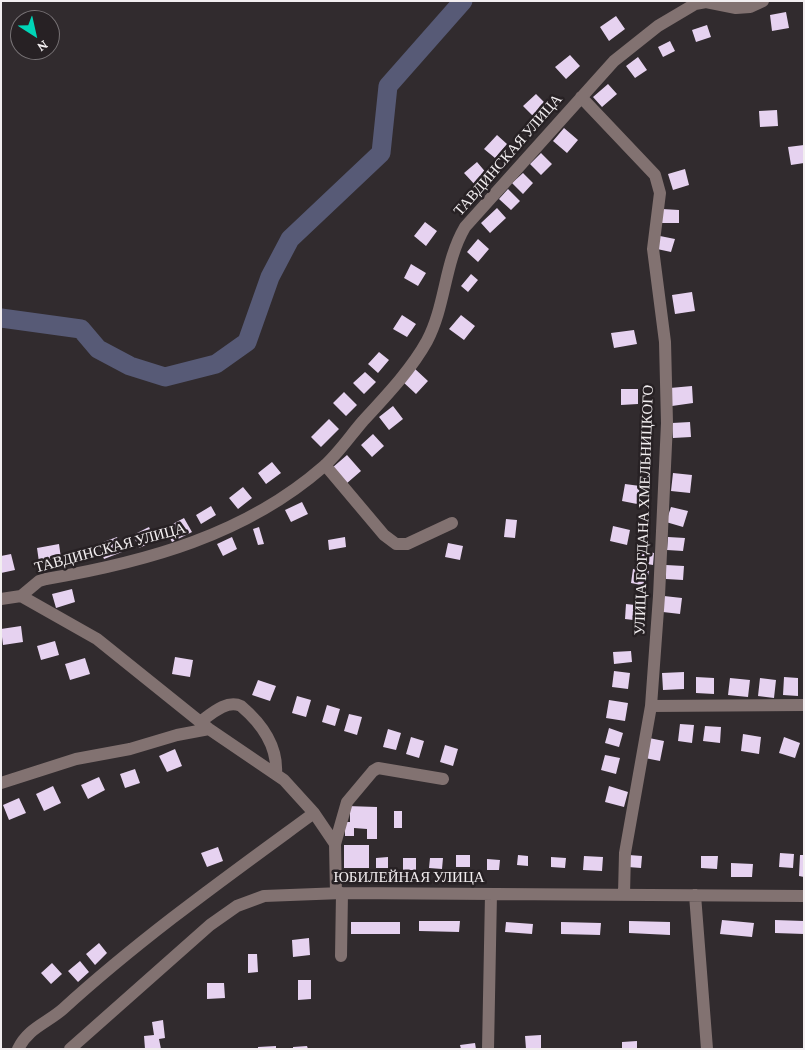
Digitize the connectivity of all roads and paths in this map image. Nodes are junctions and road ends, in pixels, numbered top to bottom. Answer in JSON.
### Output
{"nodes":[{"id":1,"x":763,"y":1,"type":"edge"},
{"id":2,"x":580,"y":97,"type":"junction"},
{"id":3,"x":325,"y":465,"type":"junction"},
{"id":4,"x":452,"y":523,"type":"dead end"},
{"id":5,"x":21,"y":596,"type":"junction"},
{"id":6,"x":1,"y":599,"type":"edge"},
{"id":7,"x":804,"y":705,"type":"edge"},
{"id":8,"x":651,"y":706,"type":"junction"},
{"id":9,"x":205,"y":726,"type":"junction"},
{"id":10,"x":276,"y":774,"type":"junction"},
{"id":11,"x":442,"y":779,"type":"dead end"},
{"id":12,"x":1,"y":783,"type":"edge"},
{"id":13,"x":314,"y":813,"type":"junction"},
{"id":14,"x":335,"y":844,"type":"junction"},
{"id":15,"x":339,"y":893,"type":"junction"},
{"id":16,"x":491,"y":894,"type":"junction"},
{"id":17,"x":624,"y":894,"type":"junction"},
{"id":18,"x":696,"y":895,"type":"junction"},
{"id":19,"x":804,"y":896,"type":"edge"},
{"id":20,"x":341,"y":956,"type":"dead end"},
{"id":21,"x":18,"y":1049,"type":"edge"},
{"id":22,"x":70,"y":1049,"type":"edge"},
{"id":23,"x":488,"y":1049,"type":"edge"},
{"id":24,"x":707,"y":1049,"type":"edge"}],
"edges":[{"from":1,"to":2,"type":"street","name":"ТАВДИНСКАЯ УЛИЦА"},
{"from":2,"to":3,"type":"street","name":"ТАВДИНСКАЯ УЛИЦА"},
{"from":2,"to":8,"type":"street","name":"УЛИЦА БОГДАНА ХМЕЛЬНИЦКОГО"},
{"from":3,"to":4,"type":"street"},
{"from":3,"to":5,"type":"street","name":"ТАВДИНСКАЯ УЛИЦА"},
{"from":5,"to":6,"type":"street","name":"ТАВДИНСКАЯ УЛИЦА"},
{"from":5,"to":9,"type":"street"},
{"from":7,"to":8,"type":"street"},
{"from":8,"to":17,"type":"street","name":"УЛИЦА БОГДАНА ХМЕЛЬНИЦКОГО"},
{"from":9,"to":10,"type":"street"},
{"from":9,"to":10,"type":"street"},
{"from":9,"to":12,"type":"street"},
{"from":10,"to":13,"type":"street"},
{"from":11,"to":14,"type":"street"},
{"from":13,"to":14,"type":"street"},
{"from":13,"to":21,"type":"street"},
{"from":14,"to":15,"type":"street"},
{"from":15,"to":16,"type":"street","name":"ЮБИЛЕЙНАЯ УЛИЦА"},
{"from":15,"to":20,"type":"street"},
{"from":15,"to":22,"type":"street","name":"ЮБИЛЕЙНАЯ УЛИЦА"},
{"from":16,"to":17,"type":"street","name":"ЮБИЛЕЙНАЯ УЛИЦА"},
{"from":16,"to":23,"type":"street"},
{"from":17,"to":18,"type":"street","name":"ЮБИЛЕЙНАЯ УЛИЦА"},
{"from":18,"to":19,"type":"street","name":"ЮБИЛЕЙНАЯ УЛИЦА"},
{"from":18,"to":24,"type":"street"}]}
